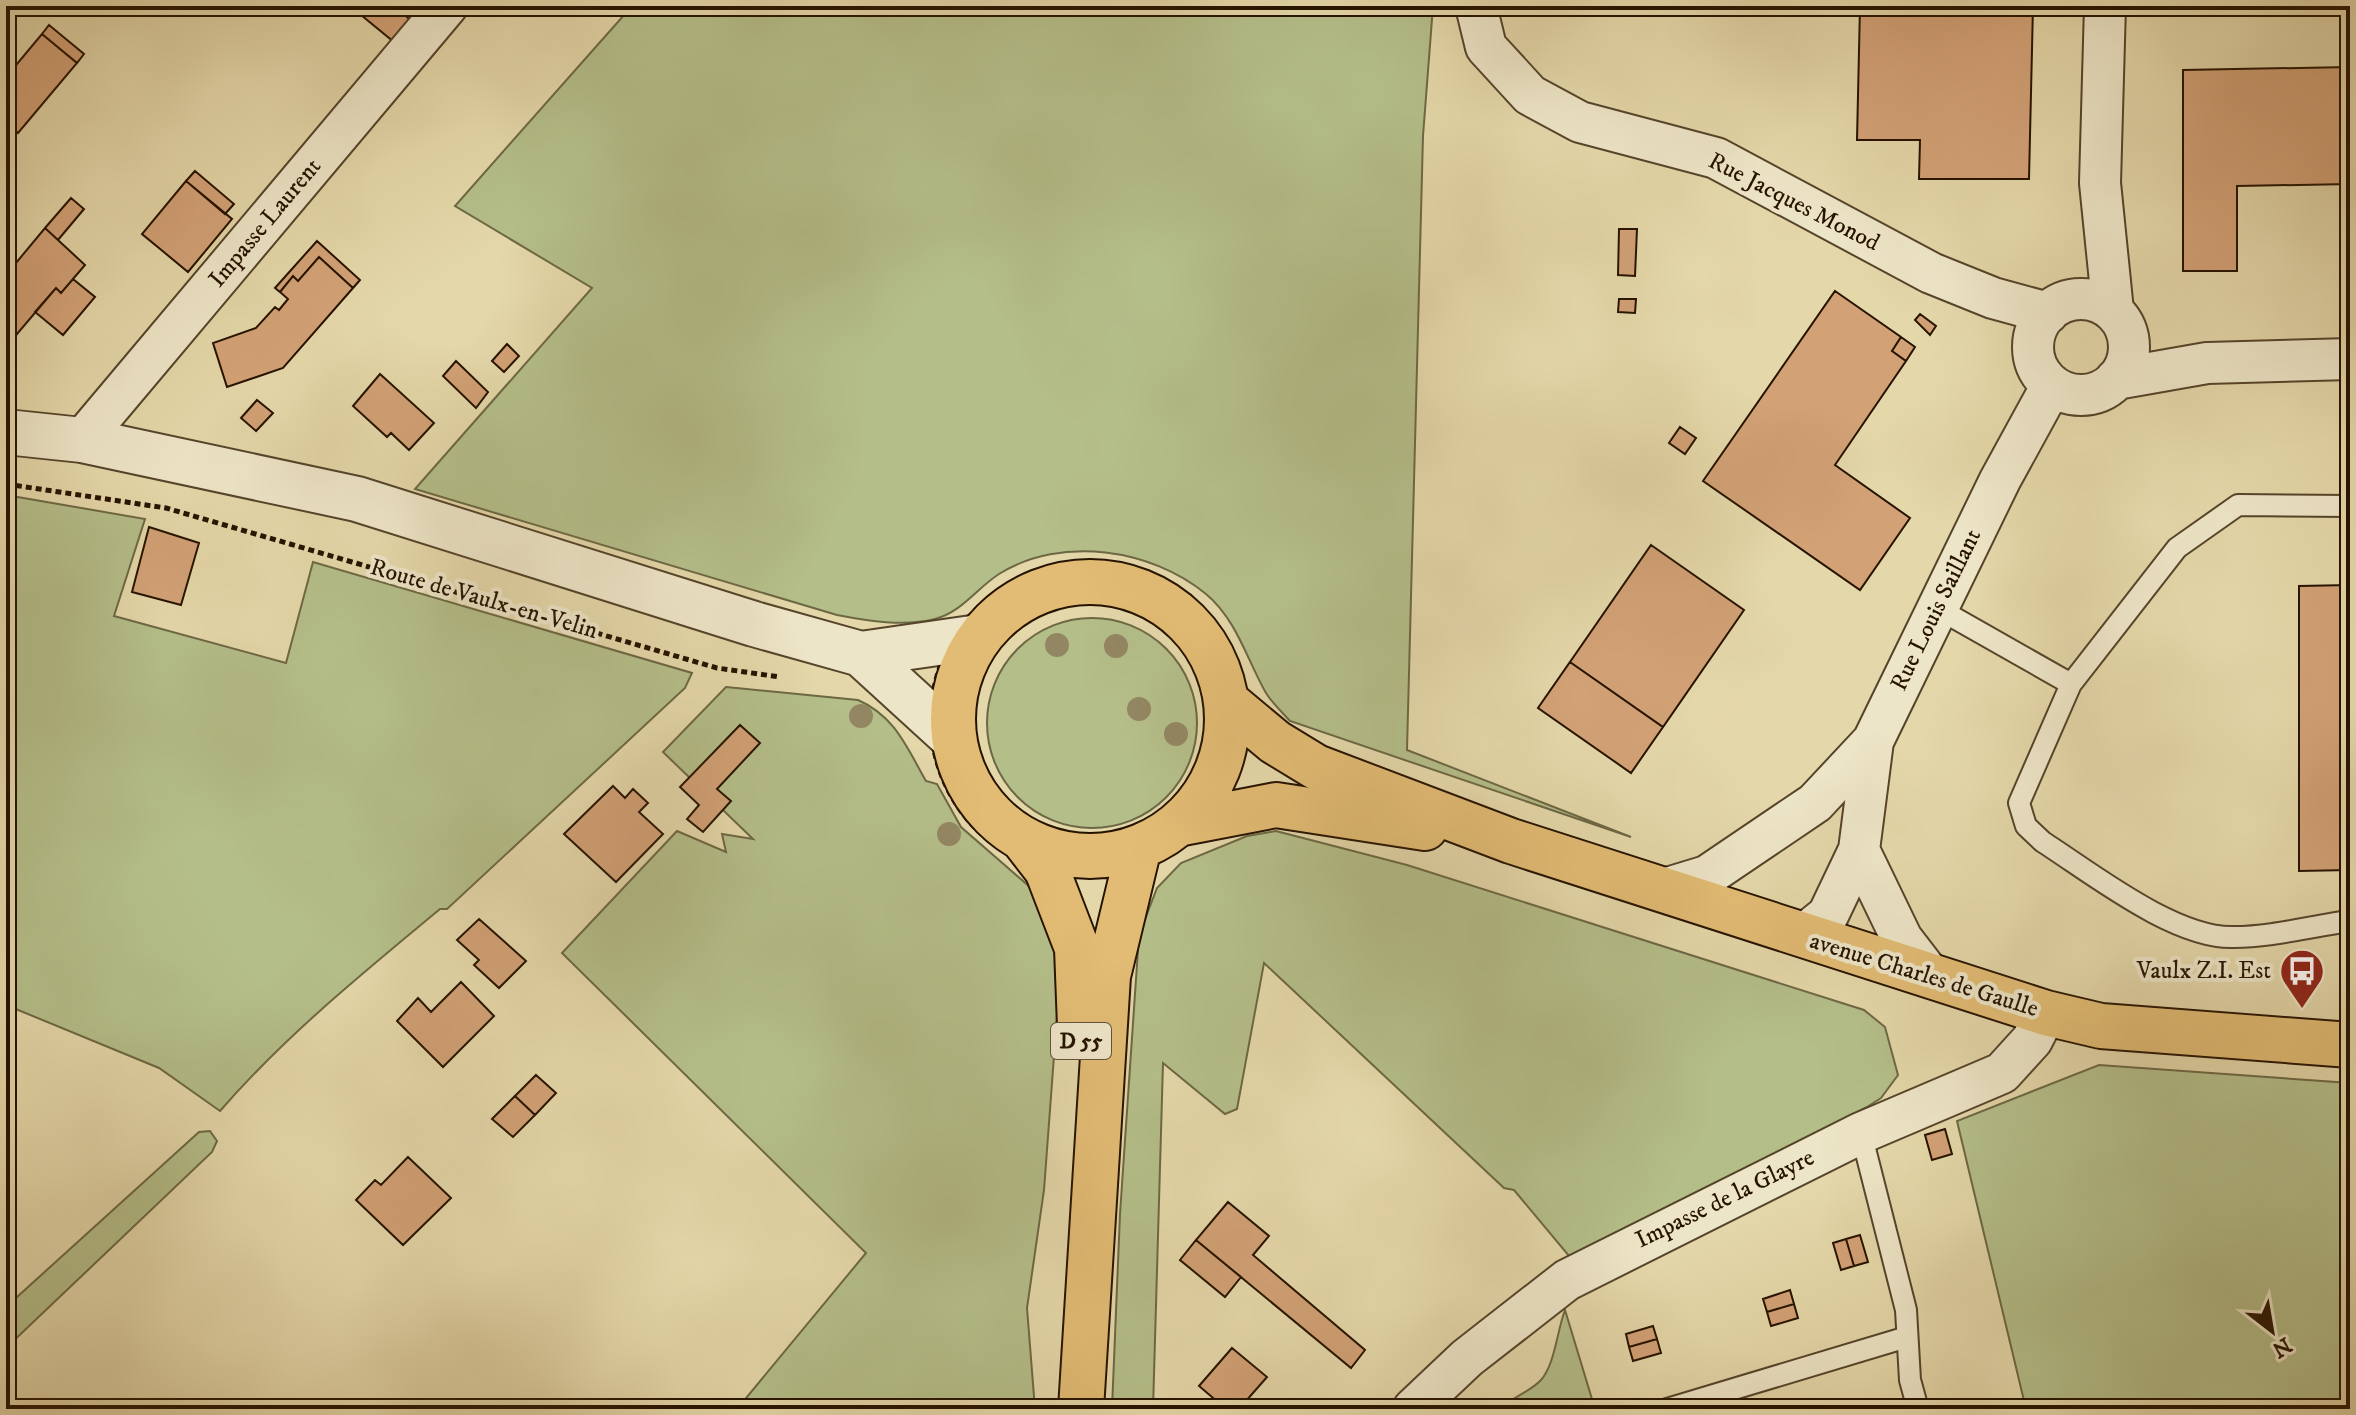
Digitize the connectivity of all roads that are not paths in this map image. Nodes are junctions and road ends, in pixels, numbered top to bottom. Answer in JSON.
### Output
{"nodes":[{"id":1,"x":447,"y":6,"type":"edge"},
{"id":2,"x":1476,"y":6,"type":"edge"},
{"id":3,"x":2105,"y":6,"type":"edge"},
{"id":4,"x":2100,"y":183,"type":"junction"},
{"id":5,"x":1931,"y":273,"type":"junction"},
{"id":6,"x":2054,"y":308,"type":"junction"},
{"id":7,"x":2113,"y":311,"type":"junction"},
{"id":8,"x":2034,"y":350,"type":"junction"},
{"id":9,"x":2350,"y":359,"type":"edge"},
{"id":10,"x":2095,"y":376,"type":"junction"},
{"id":11,"x":6,"y":432,"type":"edge"},
{"id":12,"x":82,"y":440,"type":"junction"},
{"id":13,"x":2350,"y":506,"type":"edge"},
{"id":14,"x":1937,"y":608,"type":"junction"},
{"id":15,"x":965,"y":639,"type":"junction"},
{"id":16,"x":861,"y":654,"type":"junction"},
{"id":17,"x":2071,"y":684,"type":"junction"},
{"id":18,"x":1236,"y":709,"type":"junction"},
{"id":19,"x":936,"y":741,"type":"junction"},
{"id":20,"x":1873,"y":741,"type":"junction"},
{"id":21,"x":1194,"y":820,"type":"junction"},
{"id":22,"x":1511,"y":841,"type":"junction"},
{"id":23,"x":1859,"y":850,"type":"junction"},
{"id":24,"x":1035,"y":855,"type":"junction"},
{"id":25,"x":1136,"y":858,"type":"junction"},
{"id":26,"x":1661,"y":890,"type":"junction"},
{"id":27,"x":2350,"y":921,"type":"edge"},
{"id":28,"x":1802,"y":936,"type":"junction"},
{"id":29,"x":1932,"y":978,"type":"junction"},
{"id":30,"x":2046,"y":1013,"type":"junction"},
{"id":31,"x":2350,"y":1045,"type":"edge"},
{"id":32,"x":1861,"y":1133,"type":"junction"},
{"id":33,"x":1088,"y":1256,"type":"junction"},
{"id":34,"x":1907,"y":1337,"type":"junction"},
{"id":35,"x":1081,"y":1409,"type":"edge"},
{"id":36,"x":1413,"y":1409,"type":"edge"},
{"id":37,"x":1667,"y":1409,"type":"edge"},
{"id":38,"x":1918,"y":1409,"type":"edge"}],
"edges":[{"from":1,"to":12,"type":"street","name":"Impasse Laurent"},
{"from":2,"to":5,"type":"street","name":"Rue Jacques Monod"},
{"from":3,"to":4,"type":"street"},
{"from":4,"to":6,"type":"street"},
{"from":4,"to":7,"type":"street"},
{"from":5,"to":6,"type":"street","name":"Rue Jacques Monod"},
{"from":5,"to":8,"type":"street","name":"Rue Jacques Monod"},
{"from":6,"to":7,"type":"street"},
{"from":6,"to":8,"type":"street"},
{"from":7,"to":10,"type":"street"},
{"from":8,"to":10,"type":"street"},
{"from":9,"to":10,"type":"street"},
{"from":10,"to":14,"type":"street","name":"Rue Louis Saillant"},
{"from":11,"to":12,"type":"street"},
{"from":12,"to":16,"type":"street"},
{"from":13,"to":17,"type":"lane"},
{"from":14,"to":17,"type":"lane"},
{"from":14,"to":20,"type":"street","name":"Rue Louis Saillant"},
{"from":15,"to":16,"type":"street"},
{"from":15,"to":18,"type":"main road"},
{"from":15,"to":19,"type":"main road"},
{"from":16,"to":19,"type":"street"},
{"from":17,"to":27,"type":"lane"},
{"from":18,"to":21,"type":"main road"},
{"from":18,"to":22,"type":"main road","name":"avenue Charles de Gaulle"},
{"from":19,"to":24,"type":"main road"},
{"from":20,"to":23,"type":"street","name":"Rue Louis Saillant"},
{"from":20,"to":26,"type":"street","name":"Rue Louis Saillant"},
{"from":21,"to":22,"type":"main road","name":"avenue Charles de Gaulle"},
{"from":21,"to":25,"type":"main road"},
{"from":22,"to":26,"type":"main road","name":"avenue Charles de Gaulle"},
{"from":23,"to":28,"type":"street","name":"Rue Louis Saillant"},
{"from":23,"to":29,"type":"street"},
{"from":24,"to":25,"type":"main road"},
{"from":24,"to":33,"type":"main road","number":"D 55"},
{"from":25,"to":33,"type":"main road","number":"D 55"},
{"from":26,"to":28,"type":"main road","name":"avenue Charles de Gaulle"},
{"from":28,"to":29,"type":"main road","name":"avenue Charles de Gaulle"},
{"from":29,"to":30,"type":"main road","name":"avenue Charles de Gaulle"},
{"from":30,"to":31,"type":"main road","name":"avenue Charles de Gaulle"},
{"from":30,"to":32,"type":"street","name":"Impasse de la Glayre"},
{"from":32,"to":34,"type":"lane"},
{"from":32,"to":36,"type":"street","name":"Impasse de la Glayre"},
{"from":33,"to":35,"type":"main road","number":"D 55"},
{"from":34,"to":37,"type":"lane"},
{"from":34,"to":38,"type":"lane"}]}
